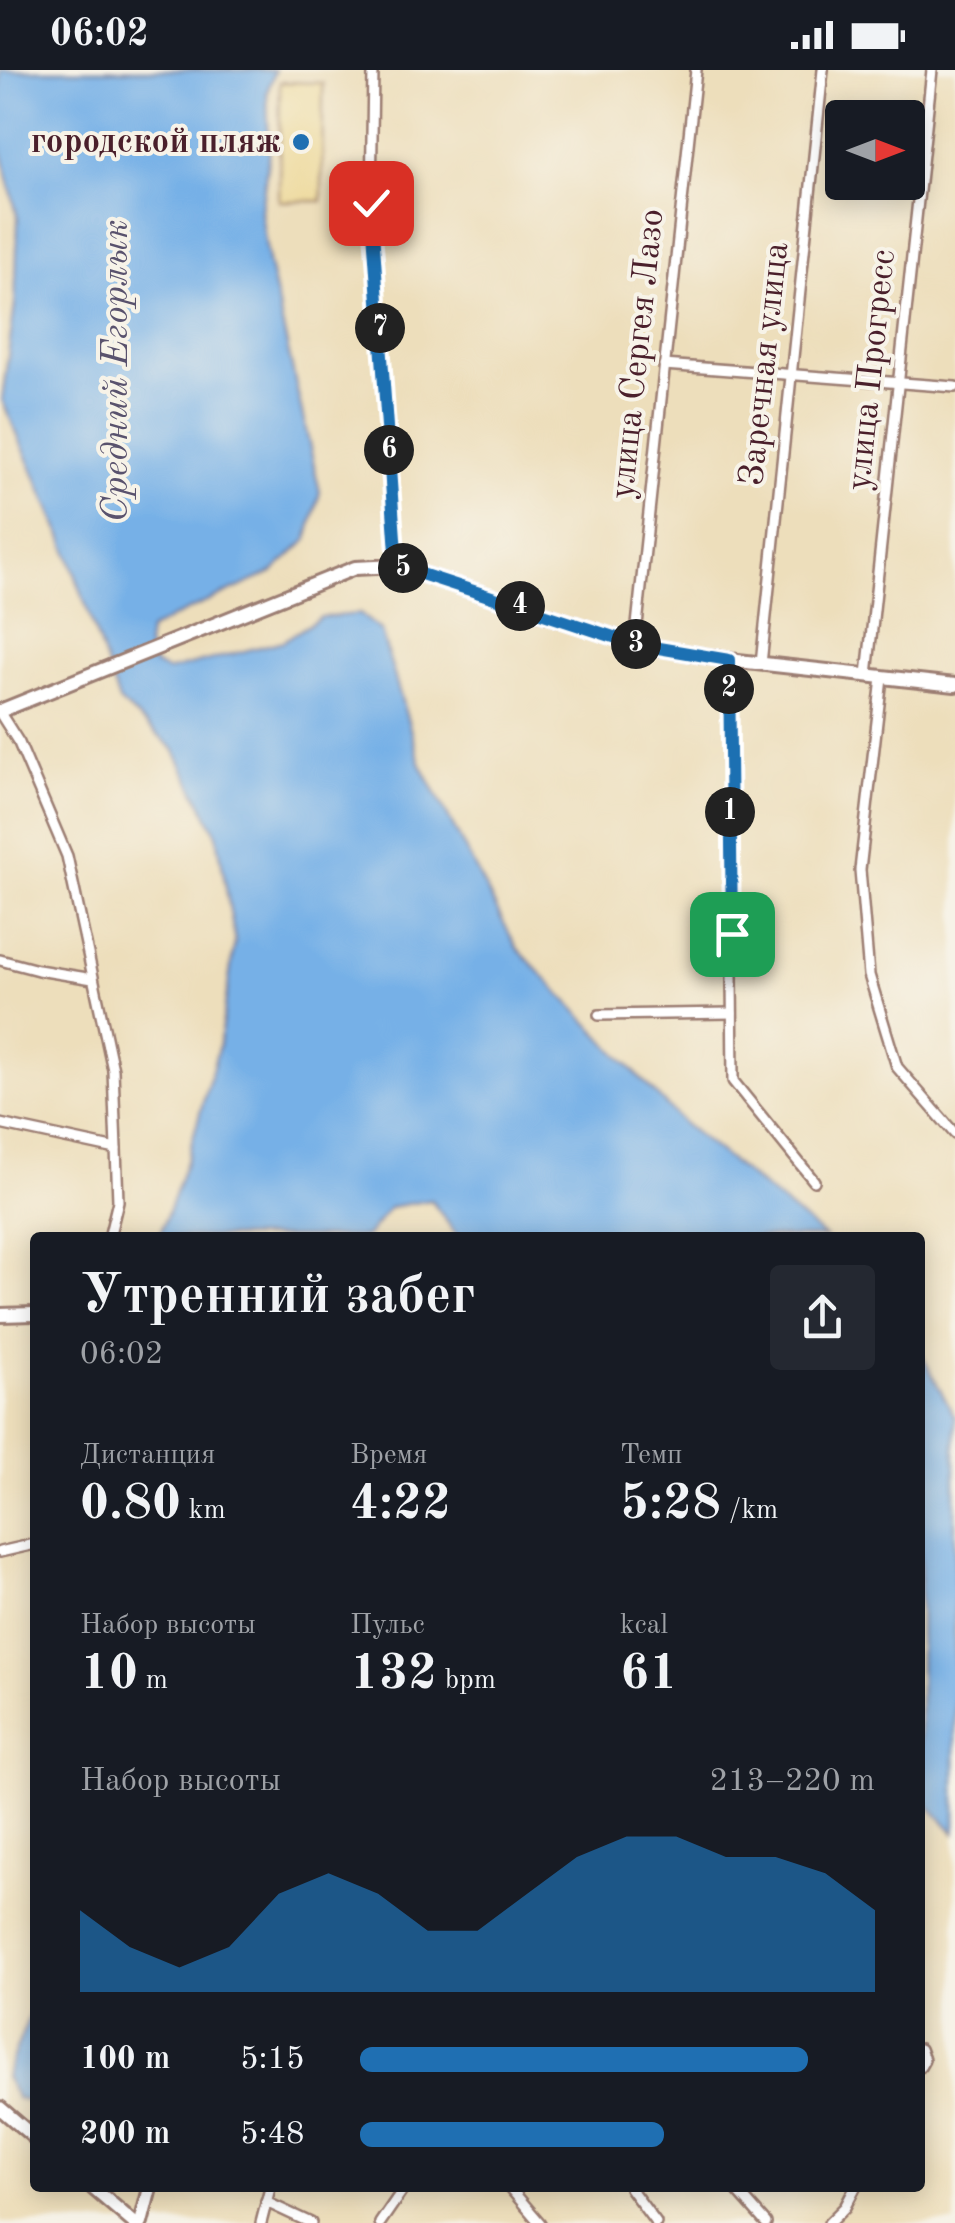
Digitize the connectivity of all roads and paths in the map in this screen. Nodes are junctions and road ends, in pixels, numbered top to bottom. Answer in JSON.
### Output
{"nodes":[{"id":1,"x":373,"y":70,"type":"edge"},
{"id":2,"x":696,"y":70,"type":"edge"},
{"id":3,"x":823,"y":70,"type":"edge"},
{"id":4,"x":932,"y":70,"type":"edge"},
{"id":5,"x":664,"y":365,"type":"junction"},
{"id":6,"x":791,"y":374,"type":"junction"},
{"id":7,"x":898,"y":383,"type":"junction"},
{"id":8,"x":955,"y":387,"type":"edge"},
{"id":9,"x":397,"y":566,"type":"junction"},
{"id":10,"x":635,"y":644,"type":"junction"},
{"id":11,"x":729,"y":660,"type":"junction"},
{"id":12,"x":761,"y":664,"type":"junction"},
{"id":13,"x":867,"y":675,"type":"junction"},
{"id":14,"x":882,"y":678,"type":"junction"},
{"id":15,"x":955,"y":685,"type":"edge"},
{"id":16,"x":0,"y":712,"type":"edge"},
{"id":17,"x":0,"y":960,"type":"edge"},
{"id":18,"x":93,"y":979,"type":"junction"},
{"id":19,"x":732,"y":1012,"type":"junction"},
{"id":20,"x":599,"y":1015,"type":"dead end"},
{"id":21,"x":0,"y":1124,"type":"edge"},
{"id":22,"x":955,"y":1134,"type":"edge"},
{"id":23,"x":116,"y":1149,"type":"junction"},
{"id":24,"x":814,"y":1181,"type":"dead end"},
{"id":25,"x":110,"y":1232,"type":"edge"},
{"id":26,"x":30,"y":1314,"type":"edge"},
{"id":27,"x":0,"y":1315,"type":"edge"},
{"id":28,"x":30,"y":1545,"type":"edge"},
{"id":29,"x":0,"y":1552,"type":"edge"},
{"id":30,"x":0,"y":2108,"type":"edge"},
{"id":31,"x":30,"y":2134,"type":"edge"},
{"id":32,"x":98,"y":2192,"type":"edge"},
{"id":33,"x":149,"y":2192,"type":"edge"},
{"id":34,"x":269,"y":2192,"type":"edge"},
{"id":35,"x":401,"y":2192,"type":"edge"},
{"id":36,"x":513,"y":2192,"type":"edge"},
{"id":37,"x":633,"y":2192,"type":"edge"},
{"id":38,"x":741,"y":2192,"type":"edge"},
{"id":39,"x":853,"y":2192,"type":"edge"},
{"id":40,"x":266,"y":2202,"type":"junction"},
{"id":41,"x":382,"y":2222,"type":"edge"},
{"id":42,"x":138,"y":2223,"type":"edge"},
{"id":43,"x":261,"y":2223,"type":"edge"},
{"id":44,"x":311,"y":2223,"type":"edge"},
{"id":45,"x":540,"y":2223,"type":"edge"},
{"id":46,"x":656,"y":2223,"type":"edge"},
{"id":47,"x":766,"y":2223,"type":"edge"},
{"id":48,"x":828,"y":2223,"type":"edge"}],
"edges":[{"from":1,"to":9,"type":"street"},
{"from":2,"to":5,"type":"street","name":"улица Сергея Лазо"},
{"from":3,"to":6,"type":"street","name":"Заречная улица"},
{"from":4,"to":7,"type":"street","name":"улица Прогресс"},
{"from":5,"to":6,"type":"street"},
{"from":5,"to":10,"type":"street","name":"улица Сергея Лазо"},
{"from":6,"to":7,"type":"street"},
{"from":6,"to":12,"type":"street","name":"Заречная улица"},
{"from":7,"to":8,"type":"street"},
{"from":7,"to":13,"type":"street","name":"улица Прогресс"},
{"from":9,"to":10,"type":"main road"},
{"from":9,"to":16,"type":"main road"},
{"from":10,"to":11,"type":"main road"},
{"from":11,"to":12,"type":"main road"},
{"from":11,"to":19,"type":"street"},
{"from":12,"to":13,"type":"main road"},
{"from":13,"to":14,"type":"main road"},
{"from":14,"to":15,"type":"main road"},
{"from":14,"to":22,"type":"street"},
{"from":16,"to":18,"type":"street"},
{"from":17,"to":18,"type":"street"},
{"from":18,"to":23,"type":"street"},
{"from":19,"to":20,"type":"street"},
{"from":19,"to":24,"type":"street"},
{"from":21,"to":23,"type":"street"},
{"from":23,"to":25,"type":"street"},
{"from":26,"to":27,"type":"main road"},
{"from":28,"to":29,"type":"street"},
{"from":30,"to":31,"type":"main road"},
{"from":32,"to":42,"type":"main road"},
{"from":33,"to":42,"type":"main road"},
{"from":34,"to":40,"type":"street"},
{"from":35,"to":41,"type":"street"},
{"from":36,"to":45,"type":"street"},
{"from":37,"to":46,"type":"street"},
{"from":38,"to":47,"type":"street"},
{"from":39,"to":48,"type":"street"},
{"from":40,"to":43,"type":"street"},
{"from":40,"to":44,"type":"street"}]}
